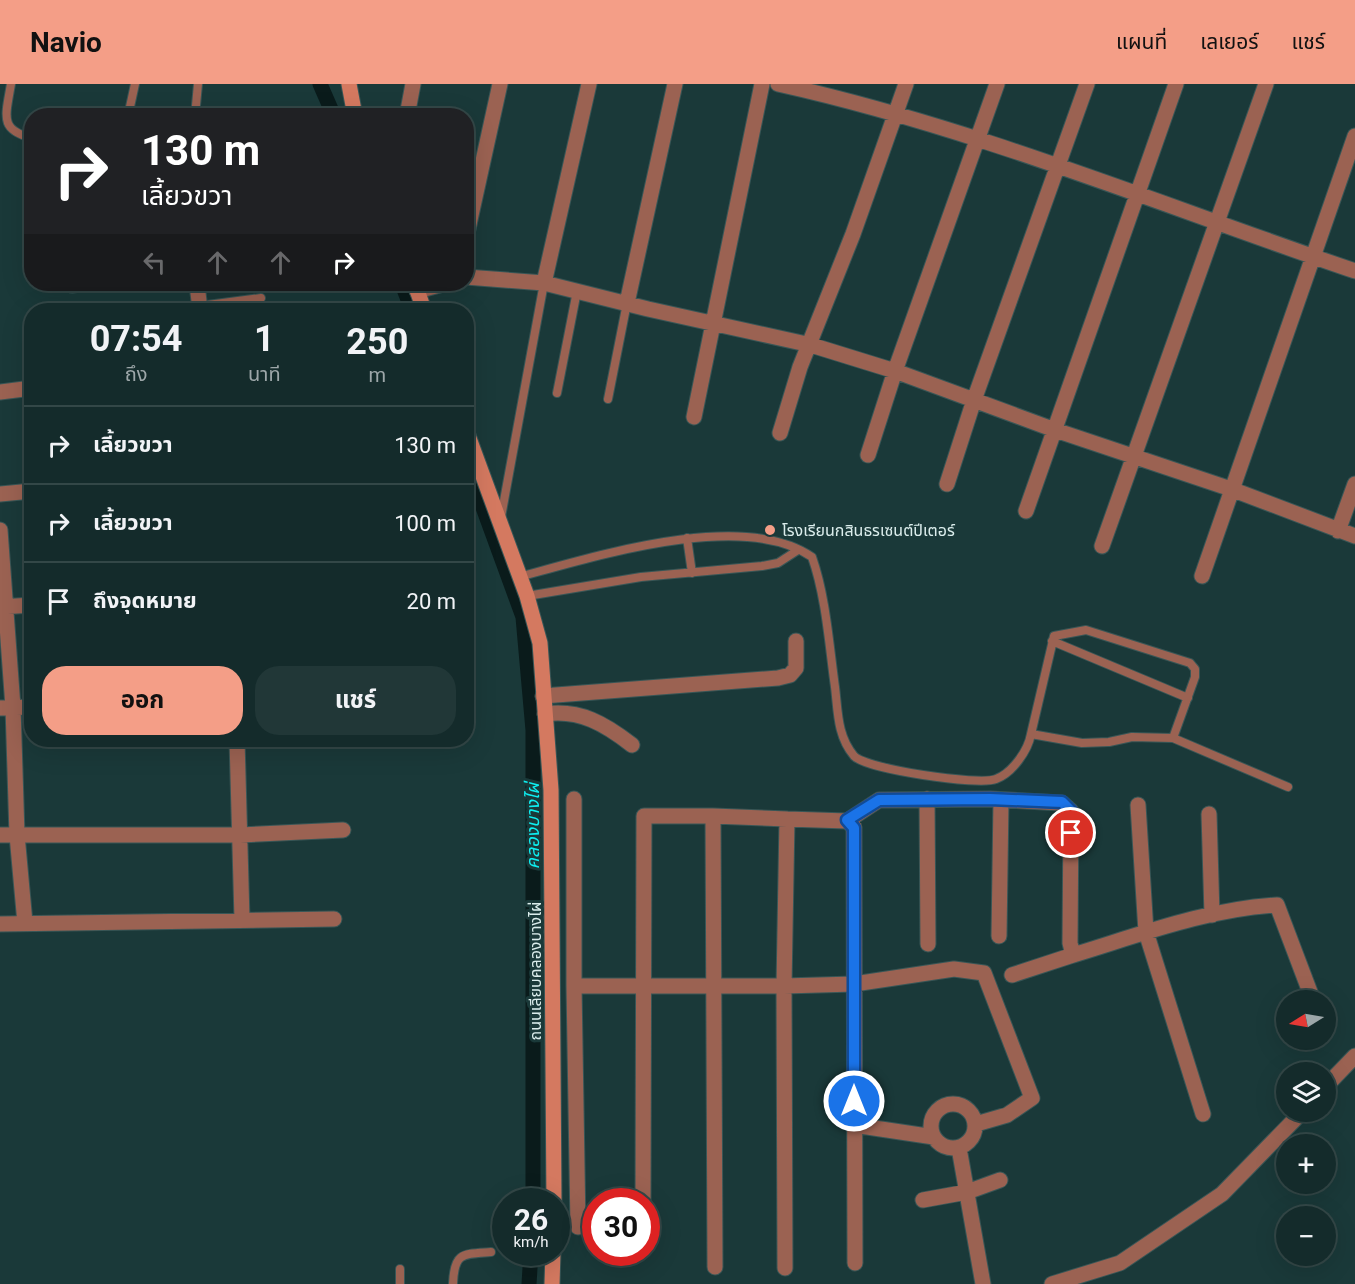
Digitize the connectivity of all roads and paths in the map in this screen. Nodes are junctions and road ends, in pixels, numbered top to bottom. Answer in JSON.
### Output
{"nodes":[{"id":1,"x":11,"y":84,"type":"edge"},
{"id":2,"x":135,"y":84,"type":"edge"},
{"id":3,"x":198,"y":84,"type":"edge"},
{"id":4,"x":349,"y":84,"type":"edge"},
{"id":5,"x":413,"y":84,"type":"edge"},
{"id":6,"x":500,"y":84,"type":"edge"},
{"id":7,"x":589,"y":84,"type":"edge"},
{"id":8,"x":675,"y":84,"type":"edge"},
{"id":9,"x":762,"y":84,"type":"edge"},
{"id":10,"x":778,"y":84,"type":"edge"},
{"id":11,"x":906,"y":84,"type":"edge"},
{"id":12,"x":997,"y":84,"type":"edge"},
{"id":13,"x":1087,"y":84,"type":"edge"},
{"id":14,"x":1176,"y":84,"type":"edge"},
{"id":15,"x":1266,"y":84,"type":"edge"},
{"id":16,"x":847,"y":92,"type":"edge"},
{"id":17,"x":130,"y":108,"type":"edge"},
{"id":18,"x":196,"y":108,"type":"edge"},
{"id":19,"x":354,"y":108,"type":"edge"},
{"id":20,"x":408,"y":108,"type":"edge"},
{"id":21,"x":896,"y":112,"type":"junction"},
{"id":22,"x":24,"y":136,"type":"edge"},
{"id":23,"x":1355,"y":136,"type":"edge"},
{"id":24,"x":979,"y":138,"type":"junction"},
{"id":25,"x":1059,"y":166,"type":"junction"},
{"id":26,"x":1137,"y":194,"type":"junction"},
{"id":27,"x":474,"y":202,"type":"edge"},
{"id":28,"x":1217,"y":222,"type":"junction"},
{"id":29,"x":1313,"y":256,"type":"junction"},
{"id":30,"x":1355,"y":271,"type":"edge"},
{"id":31,"x":474,"y":278,"type":"edge"},
{"id":32,"x":544,"y":283,"type":"junction"},
{"id":33,"x":577,"y":291,"type":"junction"},
{"id":34,"x":261,"y":298,"type":"dead end"},
{"id":35,"x":230,"y":303,"type":"edge"},
{"id":36,"x":627,"y":303,"type":"junction"},
{"id":37,"x":712,"y":322,"type":"junction"},
{"id":38,"x":811,"y":345,"type":"junction"},
{"id":39,"x":894,"y":371,"type":"junction"},
{"id":40,"x":24,"y":389,"type":"edge"},
{"id":41,"x":0,"y":392,"type":"edge"},
{"id":42,"x":557,"y":393,"type":"dead end"},
{"id":43,"x":608,"y":399,"type":"dead end"},
{"id":44,"x":974,"y":400,"type":"junction"},
{"id":45,"x":694,"y":417,"type":"dead end"},
{"id":46,"x":1054,"y":430,"type":"junction"},
{"id":47,"x":780,"y":433,"type":"dead end"},
{"id":48,"x":868,"y":455,"type":"dead end"},
{"id":49,"x":1134,"y":456,"type":"junction"},
{"id":50,"x":474,"y":464,"type":"edge"},
{"id":51,"x":947,"y":484,"type":"dead end"},
{"id":52,"x":1355,"y":484,"type":"edge"},
{"id":53,"x":1231,"y":489,"type":"junction"},
{"id":54,"x":24,"y":492,"type":"edge"},
{"id":55,"x":0,"y":494,"type":"edge"},
{"id":56,"x":1026,"y":511,"type":"dead end"},
{"id":57,"x":500,"y":524,"type":"junction"},
{"id":58,"x":0,"y":530,"type":"edge"},
{"id":59,"x":1338,"y":531,"type":"junction"},
{"id":60,"x":1355,"y":536,"type":"edge"},
{"id":61,"x":687,"y":538,"type":"junction"},
{"id":62,"x":1102,"y":546,"type":"dead end"},
{"id":63,"x":798,"y":550,"type":"junction"},
{"id":64,"x":692,"y":573,"type":"junction"},
{"id":65,"x":1202,"y":576,"type":"dead end"},
{"id":66,"x":519,"y":577,"type":"junction"},
{"id":67,"x":527,"y":596,"type":"junction"},
{"id":68,"x":24,"y":605,"type":"edge"},
{"id":69,"x":3,"y":606,"type":"edge"},
{"id":70,"x":796,"y":641,"type":"dead end"},
{"id":71,"x":1052,"y":641,"type":"junction"},
{"id":72,"x":543,"y":696,"type":"junction"},
{"id":73,"x":1188,"y":698,"type":"junction"},
{"id":74,"x":24,"y":707,"type":"edge"},
{"id":75,"x":7,"y":708,"type":"edge"},
{"id":76,"x":545,"y":714,"type":"junction"},
{"id":77,"x":1031,"y":734,"type":"junction"},
{"id":78,"x":1173,"y":738,"type":"junction"},
{"id":79,"x":632,"y":744,"type":"dead end"},
{"id":80,"x":237,"y":747,"type":"edge"},
{"id":81,"x":1288,"y":787,"type":"dead end"},
{"id":82,"x":574,"y":799,"type":"dead end"},
{"id":83,"x":927,"y":799,"type":"junction"},
{"id":84,"x":1001,"y":800,"type":"junction"},
{"id":85,"x":1138,"y":805,"type":"dead end"},
{"id":86,"x":1209,"y":814,"type":"dead end"},
{"id":87,"x":713,"y":816,"type":"junction"},
{"id":88,"x":787,"y":819,"type":"junction"},
{"id":89,"x":847,"y":820,"type":"junction"},
{"id":90,"x":343,"y":830,"type":"dead end"},
{"id":91,"x":17,"y":835,"type":"junction"},
{"id":92,"x":240,"y":835,"type":"junction"},
{"id":93,"x":0,"y":836,"type":"edge"},
{"id":94,"x":1212,"y":915,"type":"junction"},
{"id":95,"x":242,"y":919,"type":"junction"},
{"id":96,"x":334,"y":919,"type":"dead end"},
{"id":97,"x":25,"y":923,"type":"junction"},
{"id":98,"x":0,"y":924,"type":"edge"},
{"id":99,"x":1146,"y":933,"type":"junction"},
{"id":100,"x":999,"y":936,"type":"dead end"},
{"id":101,"x":928,"y":944,"type":"dead end"},
{"id":102,"x":1073,"y":955,"type":"junction"},
{"id":103,"x":1012,"y":975,"type":"dead end"},
{"id":104,"x":712,"y":984,"type":"junction"},
{"id":105,"x":854,"y":984,"type":"junction"},
{"id":106,"x":644,"y":985,"type":"junction"},
{"id":107,"x":574,"y":986,"type":"junction"},
{"id":108,"x":784,"y":986,"type":"junction"},
{"id":109,"x":1309,"y":990,"type":"edge"},
{"id":110,"x":1355,"y":1056,"type":"edge"},
{"id":111,"x":1336,"y":1076,"type":"edge"},
{"id":112,"x":1203,"y":1114,"type":"dead end"},
{"id":113,"x":1292,"y":1122,"type":"edge"},
{"id":114,"x":976,"y":1124,"type":"junction"},
{"id":115,"x":854,"y":1125,"type":"junction"},
{"id":116,"x":934,"y":1137,"type":"junction"},
{"id":117,"x":959,"y":1148,"type":"junction"},
{"id":118,"x":1000,"y":1180,"type":"dead end"},
{"id":119,"x":554,"y":1188,"type":"edge"},
{"id":120,"x":643,"y":1188,"type":"edge"},
{"id":121,"x":967,"y":1192,"type":"junction"},
{"id":122,"x":923,"y":1200,"type":"dead end"},
{"id":123,"x":578,"y":1227,"type":"dead end"},
{"id":124,"x":491,"y":1252,"type":"dead end"},
{"id":125,"x":855,"y":1263,"type":"dead end"},
{"id":126,"x":553,"y":1266,"type":"edge"},
{"id":127,"x":715,"y":1267,"type":"dead end"},
{"id":128,"x":785,"y":1268,"type":"dead end"},
{"id":129,"x":400,"y":1269,"type":"dead end"},
{"id":130,"x":400,"y":1284,"type":"edge"},
{"id":131,"x":453,"y":1284,"type":"edge"},
{"id":132,"x":552,"y":1284,"type":"edge"},
{"id":133,"x":983,"y":1284,"type":"edge"},
{"id":134,"x":1052,"y":1284,"type":"edge"}],
"edges":[{"from":1,"to":22,"type":"lane"},
{"from":2,"to":17,"type":"lane"},
{"from":3,"to":18,"type":"lane"},
{"from":4,"to":19,"type":"street"},
{"from":5,"to":20,"type":"street"},
{"from":6,"to":27,"type":"street"},
{"from":7,"to":32,"type":"street"},
{"from":8,"to":36,"type":"street"},
{"from":9,"to":37,"type":"street"},
{"from":10,"to":16,"type":"street"},
{"from":11,"to":21,"type":"street"},
{"from":12,"to":24,"type":"street"},
{"from":13,"to":25,"type":"street"},
{"from":14,"to":26,"type":"street"},
{"from":15,"to":28,"type":"street"},
{"from":16,"to":21,"type":"street"},
{"from":21,"to":24,"type":"street"},
{"from":21,"to":38,"type":"street"},
{"from":23,"to":29,"type":"street"},
{"from":24,"to":25,"type":"street"},
{"from":24,"to":39,"type":"street"},
{"from":25,"to":26,"type":"street"},
{"from":25,"to":44,"type":"street"},
{"from":26,"to":28,"type":"street"},
{"from":26,"to":46,"type":"street"},
{"from":28,"to":29,"type":"street"},
{"from":28,"to":49,"type":"street"},
{"from":29,"to":30,"type":"street"},
{"from":29,"to":53,"type":"street"},
{"from":31,"to":32,"type":"street"},
{"from":32,"to":33,"type":"street"},
{"from":32,"to":57,"type":"lane"},
{"from":33,"to":36,"type":"street"},
{"from":33,"to":42,"type":"lane"},
{"from":34,"to":35,"type":"lane"},
{"from":36,"to":37,"type":"street"},
{"from":36,"to":43,"type":"lane"},
{"from":37,"to":38,"type":"street"},
{"from":37,"to":45,"type":"street"},
{"from":38,"to":39,"type":"street"},
{"from":38,"to":47,"type":"street"},
{"from":39,"to":44,"type":"street"},
{"from":39,"to":48,"type":"street"},
{"from":40,"to":41,"type":"street"},
{"from":44,"to":46,"type":"street"},
{"from":44,"to":51,"type":"street"},
{"from":46,"to":49,"type":"street"},
{"from":46,"to":56,"type":"street"},
{"from":49,"to":53,"type":"street"},
{"from":49,"to":62,"type":"street"},
{"from":50,"to":57,"type":"street","name":"ถนนเลียบคลองบางไผ่"},
{"from":52,"to":59,"type":"street"},
{"from":53,"to":59,"type":"street"},
{"from":53,"to":65,"type":"street"},
{"from":54,"to":55,"type":"street"},
{"from":57,"to":66,"type":"street","name":"ถนนเลียบคลองบางไผ่"},
{"from":58,"to":69,"type":"street"},
{"from":59,"to":60,"type":"street"},
{"from":61,"to":63,"type":"lane"},
{"from":61,"to":64,"type":"lane"},
{"from":61,"to":66,"type":"lane"},
{"from":63,"to":64,"type":"lane"},
{"from":63,"to":77,"type":"lane"},
{"from":64,"to":67,"type":"lane"},
{"from":66,"to":67,"type":"street","name":"ถนนเลียบคลองบางไผ่"},
{"from":67,"to":72,"type":"street","name":"ถนนเลียบคลองบางไผ่"},
{"from":68,"to":69,"type":"street"},
{"from":69,"to":75,"type":"street"},
{"from":70,"to":72,"type":"street"},
{"from":71,"to":73,"type":"lane"},
{"from":71,"to":73,"type":"lane"},
{"from":71,"to":77,"type":"lane"},
{"from":72,"to":76,"type":"street","name":"ถนนเลียบคลองบางไผ่"},
{"from":73,"to":78,"type":"lane"},
{"from":74,"to":75,"type":"street"},
{"from":75,"to":91,"type":"street"},
{"from":76,"to":79,"type":"street"},
{"from":76,"to":119,"type":"street","name":"ถนนเลียบคลองบางไผ่"},
{"from":77,"to":78,"type":"lane"},
{"from":78,"to":81,"type":"lane"},
{"from":80,"to":92,"type":"street"},
{"from":82,"to":107,"type":"street"},
{"from":83,"to":84,"type":"street"},
{"from":83,"to":89,"type":"street"},
{"from":83,"to":101,"type":"street"},
{"from":84,"to":100,"type":"street"},
{"from":84,"to":102,"type":"street"},
{"from":85,"to":99,"type":"street"},
{"from":86,"to":94,"type":"street"},
{"from":87,"to":88,"type":"street"},
{"from":87,"to":104,"type":"street"},
{"from":87,"to":106,"type":"street"},
{"from":88,"to":89,"type":"street"},
{"from":88,"to":108,"type":"street"},
{"from":89,"to":105,"type":"street"},
{"from":90,"to":92,"type":"street"},
{"from":91,"to":92,"type":"street"},
{"from":91,"to":93,"type":"street"},
{"from":91,"to":97,"type":"street"},
{"from":92,"to":95,"type":"street"},
{"from":94,"to":99,"type":"street"},
{"from":94,"to":109,"type":"street"},
{"from":95,"to":96,"type":"street"},
{"from":95,"to":97,"type":"street"},
{"from":97,"to":98,"type":"street"},
{"from":99,"to":102,"type":"street"},
{"from":99,"to":112,"type":"street"},
{"from":102,"to":103,"type":"street"},
{"from":104,"to":106,"type":"street"},
{"from":104,"to":108,"type":"street"},
{"from":104,"to":127,"type":"street"},
{"from":105,"to":108,"type":"street"},
{"from":105,"to":114,"type":"street"},
{"from":105,"to":115,"type":"street"},
{"from":106,"to":107,"type":"street"},
{"from":106,"to":120,"type":"street"},
{"from":107,"to":123,"type":"street"},
{"from":108,"to":128,"type":"street"},
{"from":110,"to":111,"type":"street"},
{"from":113,"to":134,"type":"street"},
{"from":114,"to":116,"type":"street"},
{"from":114,"to":117,"type":"street"},
{"from":115,"to":116,"type":"street"},
{"from":115,"to":125,"type":"street"},
{"from":116,"to":117,"type":"street"},
{"from":117,"to":121,"type":"street"},
{"from":118,"to":121,"type":"street"},
{"from":121,"to":122,"type":"street"},
{"from":121,"to":133,"type":"street"},
{"from":124,"to":131,"type":"lane"},
{"from":126,"to":132,"type":"street"},
{"from":129,"to":130,"type":"lane"}]}
